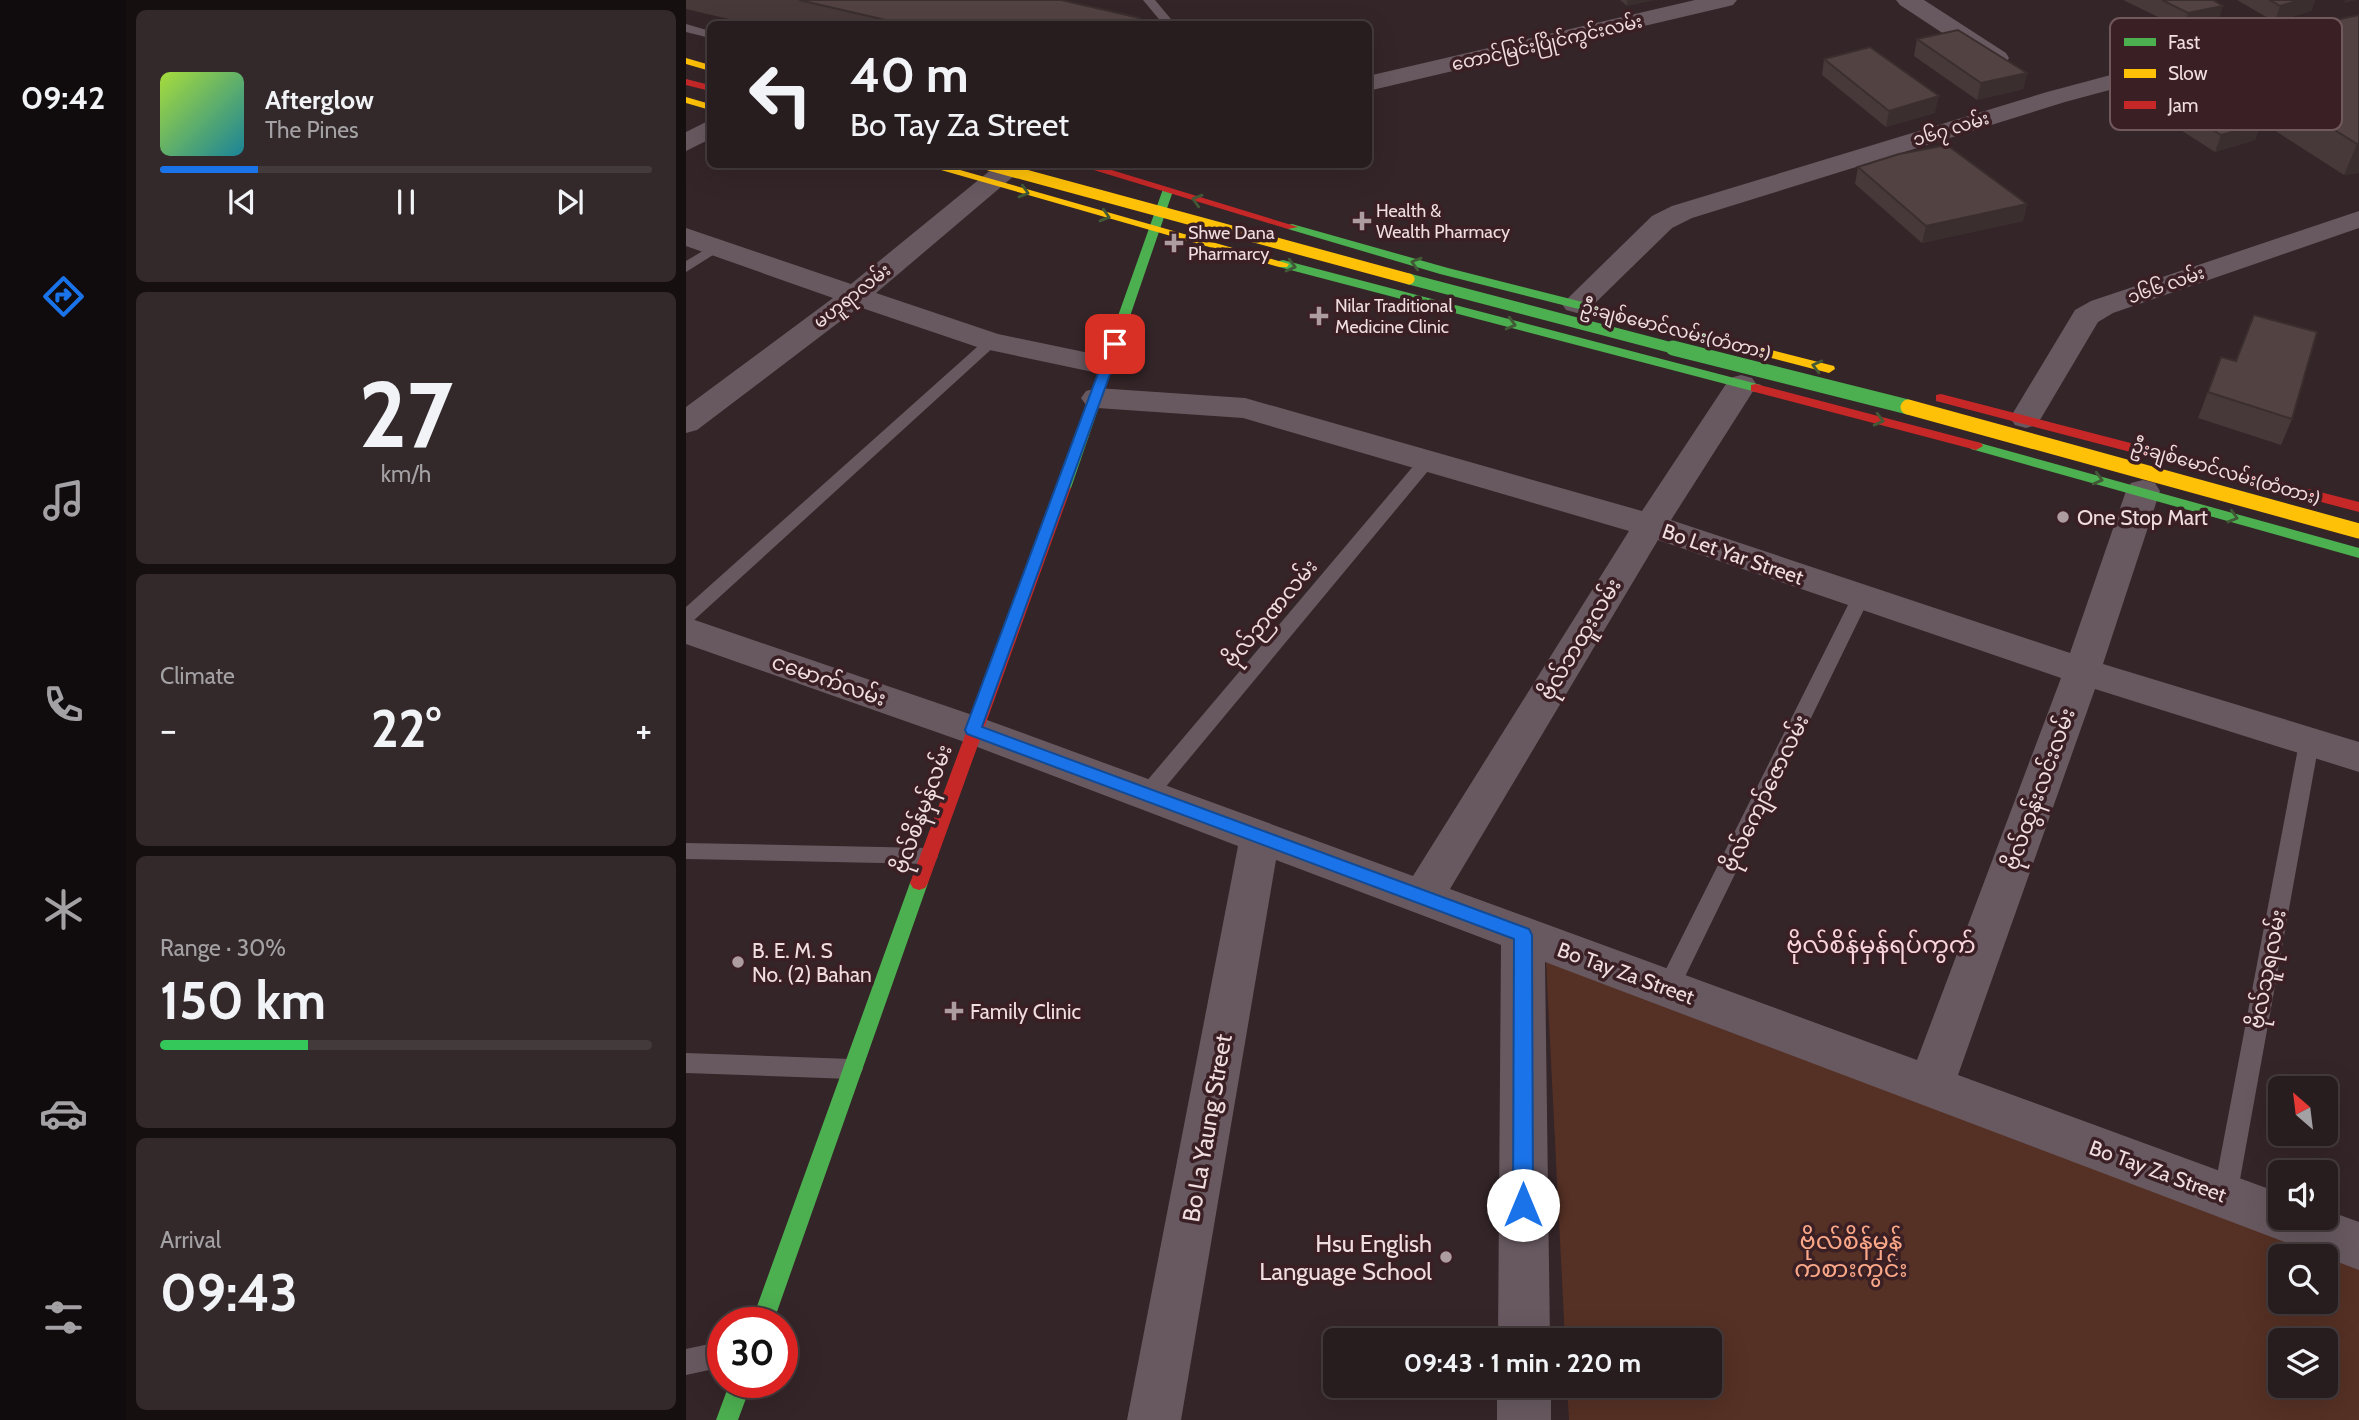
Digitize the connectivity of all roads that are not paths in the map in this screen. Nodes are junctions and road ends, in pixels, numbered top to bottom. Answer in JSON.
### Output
{"nodes":[{"id":1,"x":1149,"y":0,"type":"edge"},
{"id":2,"x":1725,"y":0,"type":"edge"},
{"id":3,"x":1908,"y":0,"type":"edge"},
{"id":4,"x":1166,"y":21,"type":"edge"},
{"id":5,"x":686,"y":29,"type":"edge"},
{"id":6,"x":707,"y":34,"type":"edge"},
{"id":7,"x":686,"y":61,"type":"edge"},
{"id":8,"x":707,"y":67,"type":"edge"},
{"id":9,"x":686,"y":82,"type":"edge"},
{"id":10,"x":1372,"y":83,"type":"edge"},
{"id":11,"x":2110,"y":83,"type":"edge"},
{"id":12,"x":707,"y":87,"type":"edge"},
{"id":13,"x":2056,"y":97,"type":"junction"},
{"id":14,"x":686,"y":100,"type":"edge"},
{"id":15,"x":707,"y":106,"type":"edge"},
{"id":16,"x":707,"y":130,"type":"edge"},
{"id":17,"x":686,"y":143,"type":"edge"},
{"id":18,"x":966,"y":168,"type":"edge"},
{"id":19,"x":1092,"y":168,"type":"edge"},
{"id":20,"x":1100,"y":168,"type":"edge"},
{"id":21,"x":997,"y":171,"type":"edge"},
{"id":22,"x":1167,"y":191,"type":"junction"},
{"id":23,"x":1056,"y":201,"type":"junction"},
{"id":24,"x":2359,"y":219,"type":"edge"},
{"id":25,"x":1154,"y":230,"type":"junction"},
{"id":26,"x":686,"y":237,"type":"edge"},
{"id":27,"x":716,"y":247,"type":"junction"},
{"id":28,"x":686,"y":268,"type":"edge"},
{"id":29,"x":1444,"y":271,"type":"junction"},
{"id":30,"x":853,"y":297,"type":"junction"},
{"id":31,"x":1417,"y":299,"type":"junction"},
{"id":32,"x":1577,"y":304,"type":"junction"},
{"id":33,"x":1551,"y":334,"type":"junction"},
{"id":34,"x":991,"y":342,"type":"junction"},
{"id":35,"x":1839,"y":372,"type":"dead end"},
{"id":36,"x":1102,"y":382,"type":"junction"},
{"id":37,"x":1741,"y":385,"type":"junction"},
{"id":38,"x":2026,"y":418,"type":"junction"},
{"id":39,"x":686,"y":423,"type":"edge"},
{"id":40,"x":1929,"y":433,"type":"junction"},
{"id":41,"x":1427,"y":461,"type":"junction"},
{"id":42,"x":2143,"y":491,"type":"junction"},
{"id":43,"x":2359,"y":507,"type":"edge"},
{"id":44,"x":1650,"y":526,"type":"junction"},
{"id":45,"x":2359,"y":531,"type":"edge"},
{"id":46,"x":2359,"y":553,"type":"edge"},
{"id":47,"x":1861,"y":597,"type":"junction"},
{"id":48,"x":686,"y":617,"type":"edge"},
{"id":49,"x":686,"y":630,"type":"edge"},
{"id":50,"x":2082,"y":671,"type":"junction"},
{"id":51,"x":973,"y":730,"type":"junction"},
{"id":52,"x":2309,"y":743,"type":"junction"},
{"id":53,"x":2359,"y":757,"type":"edge"},
{"id":54,"x":1147,"y":795,"type":"junction"},
{"id":55,"x":1260,"y":836,"type":"junction"},
{"id":56,"x":686,"y":851,"type":"edge"},
{"id":57,"x":928,"y":856,"type":"junction"},
{"id":58,"x":1423,"y":896,"type":"junction"},
{"id":59,"x":1523,"y":935,"type":"junction"},
{"id":60,"x":1668,"y":988,"type":"junction"},
{"id":61,"x":686,"y":1063,"type":"edge"},
{"id":62,"x":851,"y":1069,"type":"junction"},
{"id":63,"x":1931,"y":1086,"type":"junction"},
{"id":64,"x":2224,"y":1196,"type":"junction"},
{"id":65,"x":2268,"y":1212,"type":"edge"},
{"id":66,"x":2318,"y":1230,"type":"edge"},
{"id":67,"x":2359,"y":1245,"type":"edge"},
{"id":68,"x":768,"y":1307,"type":"edge"},
{"id":69,"x":1524,"y":1328,"type":"edge"},
{"id":70,"x":707,"y":1357,"type":"edge"},
{"id":71,"x":686,"y":1362,"type":"edge"},
{"id":72,"x":735,"y":1398,"type":"edge"},
{"id":73,"x":1524,"y":1398,"type":"edge"},
{"id":74,"x":727,"y":1420,"type":"edge"},
{"id":75,"x":1154,"y":1420,"type":"edge"},
{"id":76,"x":1524,"y":1420,"type":"edge"}],
"edges":[{"from":1,"to":4,"type":"lane"},
{"from":2,"to":10,"type":"street","name":"တောင်မြင်းပြိုင်ကွင်းလမ်း"},
{"from":3,"to":13,"type":"street"},
{"from":5,"to":6,"type":"lane"},
{"from":7,"to":8,"type":"main road"},
{"from":9,"to":12,"type":"main road"},
{"from":11,"to":13,"type":"street","name":"၁၆၇ လမ်း"},
{"from":13,"to":32,"type":"street","name":"၁၆၇ လမ်း"},
{"from":14,"to":15,"type":"main road"},
{"from":16,"to":17,"type":"street"},
{"from":18,"to":21,"type":"main road"},
{"from":19,"to":23,"type":"street"},
{"from":20,"to":22,"type":"main road"},
{"from":21,"to":23,"type":"main road","one_way":true},
{"from":21,"to":30,"type":"street","name":"မဟူရာလမ်း"},
{"from":21,"to":45,"type":"main road","name":"ဦးချစ်မောင်လမ်း(တံတား)","bridge":true},
{"from":22,"to":25,"type":"main road","name":"ဗိုလ်စိန်မှန်လမ်း"},
{"from":29,"to":22,"type":"main road","one_way":true},
{"from":23,"to":25,"type":"main road","one_way":true},
{"from":24,"to":38,"type":"street","name":"၁၆၆ လမ်း"},
{"from":25,"to":31,"type":"main road","one_way":true},
{"from":25,"to":36,"type":"main road","name":"ဗိုလ်စိန်မှန်လမ်း"},
{"from":26,"to":27,"type":"street","name":"Bo Let Yar Street"},
{"from":27,"to":28,"type":"lane"},
{"from":27,"to":30,"type":"street","name":"Bo Let Yar Street"},
{"from":29,"to":31,"type":"main road"},
{"from":29,"to":32,"type":"main road"},
{"from":30,"to":34,"type":"street","name":"Bo Let Yar Street"},
{"from":30,"to":39,"type":"street","name":"မဟူရာလမ်း"},
{"from":31,"to":33,"type":"main road","one_way":true},
{"from":32,"to":33,"type":"lane"},
{"from":35,"to":32,"type":"main road","one_way":true},
{"from":33,"to":37,"type":"main road"},
{"from":34,"to":36,"type":"street","name":"Bo Let Yar Street"},
{"from":34,"to":48,"type":"lane"},
{"from":36,"to":41,"type":"street","name":"Bo Let Yar Street"},
{"from":36,"to":51,"type":"main road","name":"ဗိုလ်စိန်မှန်လမ်း"},
{"from":37,"to":40,"type":"main road","one_way":true},
{"from":37,"to":44,"type":"street","name":"ဗိုလ်ဘထူးလမ်း"},
{"from":38,"to":40,"type":"main road"},
{"from":38,"to":43,"type":"main road"},
{"from":40,"to":42,"type":"main road","one_way":true},
{"from":41,"to":44,"type":"street","name":"Bo Let Yar Street"},
{"from":41,"to":54,"type":"lane","name":"ဗိုလ်ဉာဏလမ်း"},
{"from":42,"to":46,"type":"main road","one_way":true},
{"from":42,"to":50,"type":"street","name":"ဗိုလ်ထွန်းလင်းလမ်း"},
{"from":44,"to":47,"type":"street","name":"Bo Let Yar Street"},
{"from":44,"to":58,"type":"street","name":"ဗိုလ်ဘထူးလမ်း"},
{"from":47,"to":50,"type":"street","name":"Bo Let Yar Street"},
{"from":47,"to":60,"type":"lane","name":"ဗိုလ်ကျော်ဇောလမ်း"},
{"from":49,"to":51,"type":"street","name":"ငမောက်လမ်း"},
{"from":50,"to":52,"type":"street","name":"Bo Let Yar Street"},
{"from":50,"to":63,"type":"street","name":"ဗိုလ်ထွန်းလင်းလမ်း"},
{"from":51,"to":54,"type":"street","name":"Bo Tay Za Street"},
{"from":51,"to":57,"type":"main road","name":"ဗိုလ်စိန်မှန်လမ်း"},
{"from":52,"to":53,"type":"street","name":"Bo Let Yar Street"},
{"from":52,"to":64,"type":"lane","name":"ဗိုလ်သူရလမ်း"},
{"from":54,"to":55,"type":"street","name":"Bo Tay Za Street"},
{"from":55,"to":58,"type":"street","name":"Bo Tay Za Street"},
{"from":55,"to":75,"type":"street","name":"Bo La Yaung Street"},
{"from":56,"to":57,"type":"lane"},
{"from":57,"to":62,"type":"main road","name":"ဗိုလ်စိန်မှန်လမ်း"},
{"from":58,"to":59,"type":"street","name":"Bo Tay Za Street"},
{"from":59,"to":60,"type":"street","name":"Bo Tay Za Street"},
{"from":59,"to":69,"type":"street"},
{"from":60,"to":63,"type":"street","name":"Bo Tay Za Street"},
{"from":61,"to":62,"type":"lane"},
{"from":62,"to":68,"type":"main road","name":"ဗိုလ်စိန်မှန်လမ်း"},
{"from":63,"to":64,"type":"street","name":"Bo Tay Za Street"},
{"from":64,"to":65,"type":"street","name":"Bo Tay Za Street"},
{"from":66,"to":67,"type":"street","name":"Bo Tay Za Street"},
{"from":70,"to":71,"type":"lane"},
{"from":72,"to":74,"type":"main road"},
{"from":73,"to":76,"type":"street"}]}
